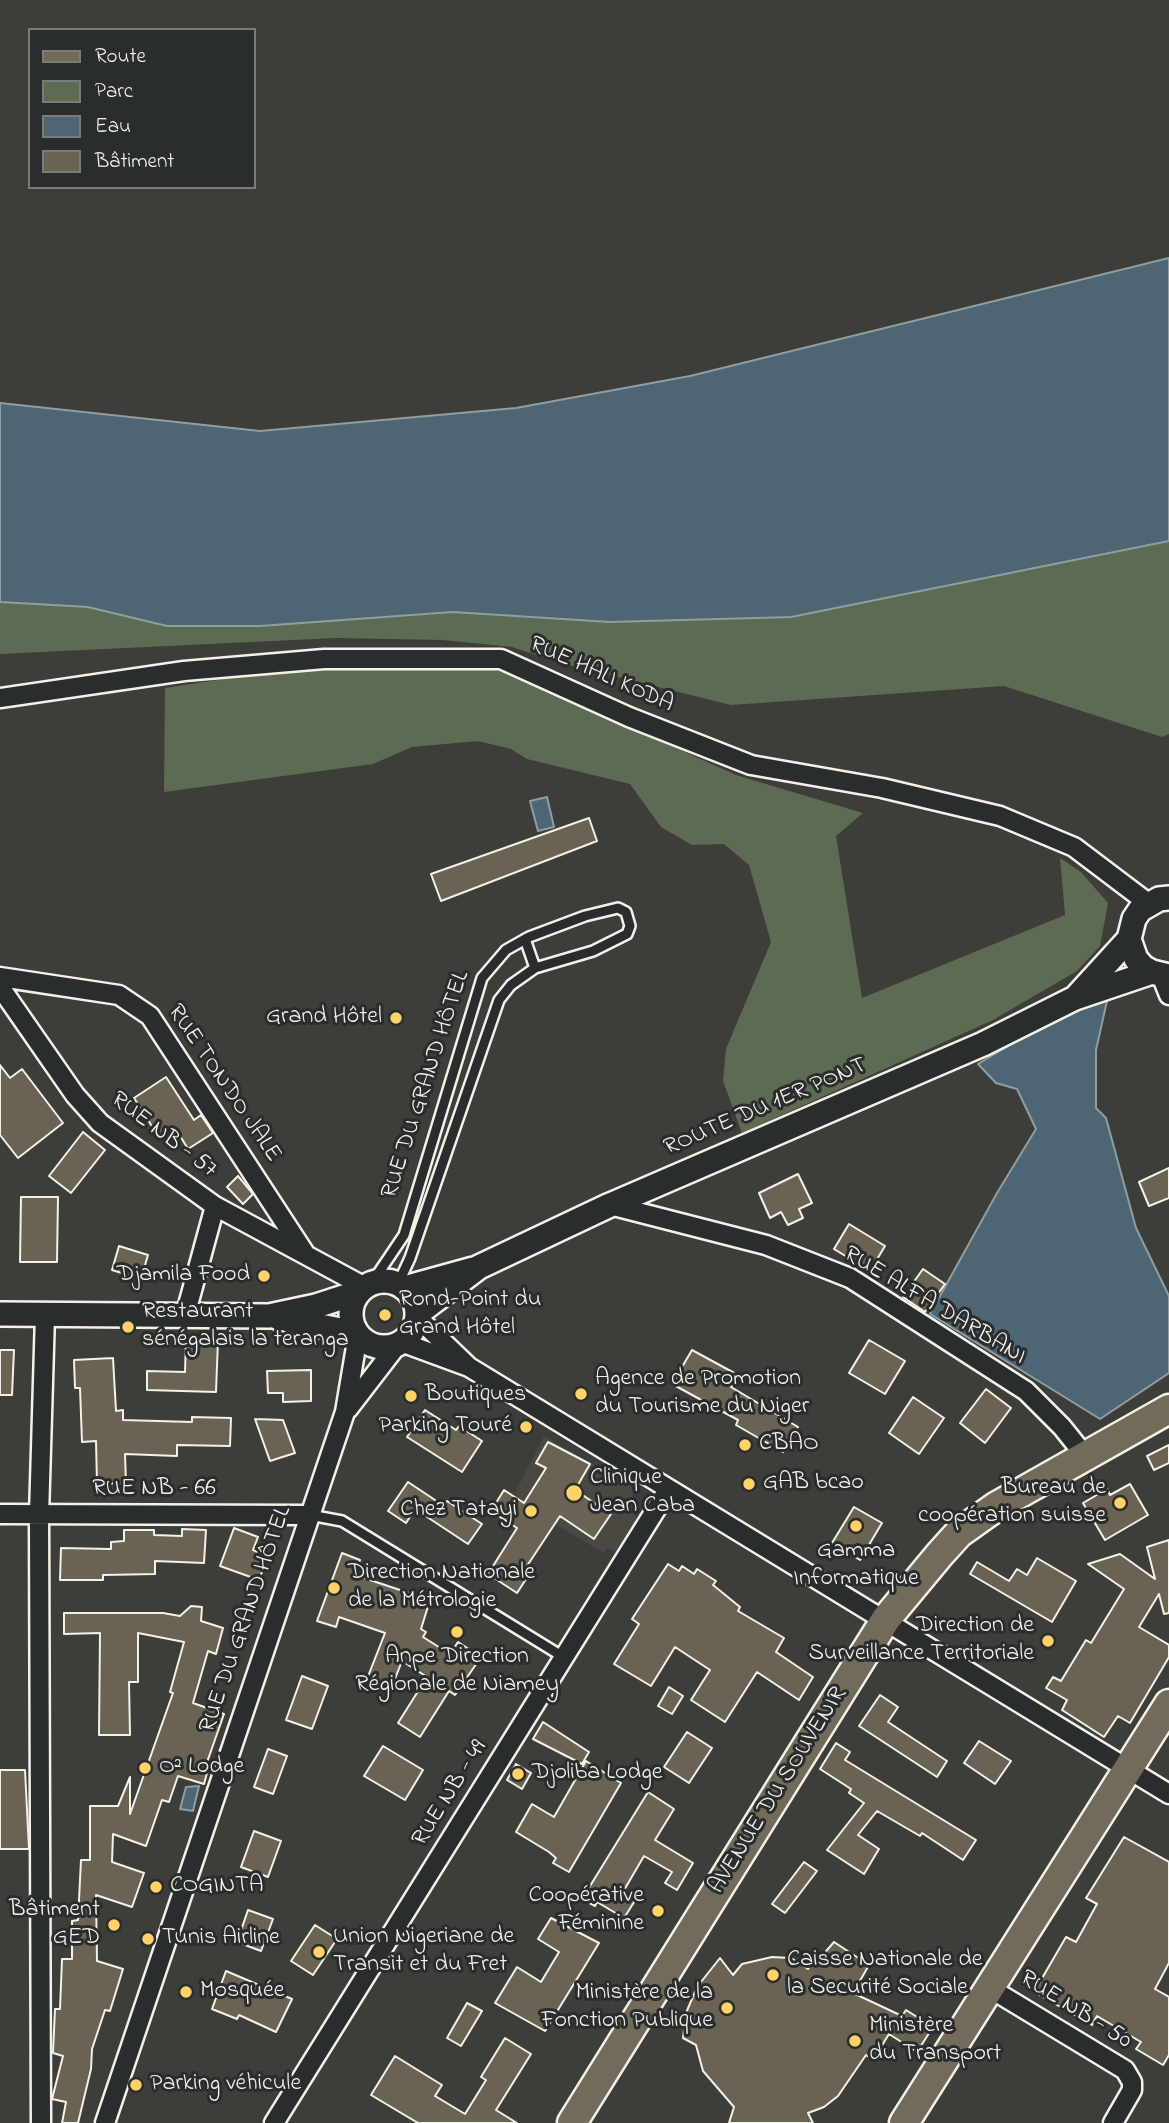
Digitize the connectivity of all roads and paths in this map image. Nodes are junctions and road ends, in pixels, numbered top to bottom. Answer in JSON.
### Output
{"nodes":[{"id":1,"x":0,"y":698,"type":"edge"},
{"id":2,"x":1158,"y":901,"type":"edge"},
{"id":3,"x":525,"y":939,"type":"junction"},
{"id":4,"x":1129,"y":939,"type":"junction"},
{"id":5,"x":535,"y":968,"type":"junction"},
{"id":6,"x":0,"y":977,"type":"edge"},
{"id":7,"x":1163,"y":980,"type":"edge"},
{"id":8,"x":0,"y":987,"type":"edge"},
{"id":9,"x":1075,"y":998,"type":"junction"},
{"id":10,"x":610,"y":1205,"type":"junction"},
{"id":11,"x":215,"y":1206,"type":"junction"},
{"id":12,"x":304,"y":1252,"type":"junction"},
{"id":13,"x":479,"y":1267,"type":"junction"},
{"id":14,"x":401,"y":1286,"type":"junction"},
{"id":15,"x":365,"y":1287,"type":"junction"},
{"id":16,"x":0,"y":1314,"type":"edge"},
{"id":17,"x":45,"y":1315,"type":"junction"},
{"id":18,"x":185,"y":1316,"type":"junction"},
{"id":19,"x":269,"y":1316,"type":"junction"},
{"id":20,"x":417,"y":1316,"type":"junction"},
{"id":21,"x":357,"y":1334,"type":"junction"},
{"id":22,"x":399,"y":1343,"type":"junction"},
{"id":23,"x":469,"y":1367,"type":"junction"},
{"id":24,"x":1169,"y":1409,"type":"edge"},
{"id":25,"x":345,"y":1412,"type":"junction"},
{"id":26,"x":1086,"y":1457,"type":"junction"},
{"id":27,"x":668,"y":1490,"type":"junction"},
{"id":28,"x":0,"y":1514,"type":"edge"},
{"id":29,"x":39,"y":1515,"type":"junction"},
{"id":30,"x":308,"y":1515,"type":"junction"},
{"id":31,"x":886,"y":1619,"type":"junction"},
{"id":32,"x":565,"y":1658,"type":"junction"},
{"id":33,"x":1169,"y":1704,"type":"edge"},
{"id":34,"x":1129,"y":1767,"type":"junction"},
{"id":35,"x":1169,"y":1794,"type":"edge"},
{"id":36,"x":988,"y":1987,"type":"junction"},
{"id":37,"x":41,"y":2123,"type":"edge"},
{"id":38,"x":105,"y":2123,"type":"edge"},
{"id":39,"x":274,"y":2123,"type":"edge"},
{"id":40,"x":572,"y":2123,"type":"edge"},
{"id":41,"x":904,"y":2123,"type":"edge"},
{"id":42,"x":1113,"y":2123,"type":"edge"}],
"edges":[{"from":1,"to":2,"type":"street","name":"RUE HALI KODA"},
{"from":2,"to":4,"type":"street","name":"ROUTE DU 1ER PONT"},
{"from":3,"to":5,"type":"lane"},
{"from":3,"to":5,"type":"lane","name":"RUE DU GRAND HÔTEL"},
{"from":3,"to":15,"type":"lane","name":"RUE DU GRAND HÔTEL"},
{"from":4,"to":7,"type":"street"},
{"from":4,"to":9,"type":"street","name":"ROUTE DU 1ER PONT"},
{"from":5,"to":14,"type":"lane","name":"RUE DU GRAND HÔTEL"},
{"from":6,"to":12,"type":"street","name":"RUE TONDO JALE"},
{"from":7,"to":9,"type":"street","name":"ROUTE DU 1ER PONT"},
{"from":8,"to":11,"type":"street","name":"RUE NB - 57"},
{"from":9,"to":10,"type":"street","name":"ROUTE DU 1ER PONT"},
{"from":10,"to":13,"type":"street","name":"ROUTE DU 1ER PONT"},
{"from":10,"to":26,"type":"street","name":"RUE ALFA DARBANI"},
{"from":11,"to":12,"type":"street","name":"RUE NB - 57"},
{"from":11,"to":18,"type":"street"},
{"from":12,"to":15,"type":"street","name":"RUE TONDO JALE"},
{"from":13,"to":14,"type":"street","name":"ROUTE DU 1ER PONT"},
{"from":13,"to":20,"type":"street","name":"ROUTE DU 1ER PONT"},
{"from":14,"to":15,"type":"street"},
{"from":14,"to":20,"type":"street"},
{"from":15,"to":19,"type":"street"},
{"from":15,"to":21,"type":"street"},
{"from":16,"to":17,"type":"street"},
{"from":17,"to":18,"type":"street"},
{"from":17,"to":29,"type":"street"},
{"from":18,"to":19,"type":"street"},
{"from":19,"to":21,"type":"street"},
{"from":20,"to":22,"type":"street"},
{"from":20,"to":23,"type":"street"},
{"from":21,"to":22,"type":"street"},
{"from":21,"to":25,"type":"street","name":"RUE DU GRAND HÔTEL"},
{"from":22,"to":23,"type":"street"},
{"from":22,"to":25,"type":"street","name":"RUE DU GRAND HÔTEL"},
{"from":23,"to":27,"type":"street"},
{"from":24,"to":26,"type":"main road","name":"AVENUE DU SOUVENIR"},
{"from":25,"to":30,"type":"street","name":"RUE DU GRAND HÔTEL"},
{"from":26,"to":31,"type":"main road","name":"AVENUE DU SOUVENIR"},
{"from":27,"to":31,"type":"street"},
{"from":27,"to":32,"type":"street","name":"RUE NB - 49"},
{"from":28,"to":29,"type":"street","name":"RUE NB - 66"},
{"from":29,"to":30,"type":"street","name":"RUE NB - 66"},
{"from":29,"to":37,"type":"street"},
{"from":30,"to":32,"type":"lane"},
{"from":30,"to":38,"type":"street","name":"RUE DU GRAND HÔTEL"},
{"from":31,"to":34,"type":"street"},
{"from":31,"to":40,"type":"main road","name":"AVENUE DU SOUVENIR"},
{"from":32,"to":39,"type":"street","name":"RUE NB - 49"},
{"from":33,"to":34,"type":"main road"},
{"from":34,"to":35,"type":"street"},
{"from":34,"to":36,"type":"main road"},
{"from":36,"to":41,"type":"main road"},
{"from":36,"to":42,"type":"street","name":"RUE NB - 50"}]}
